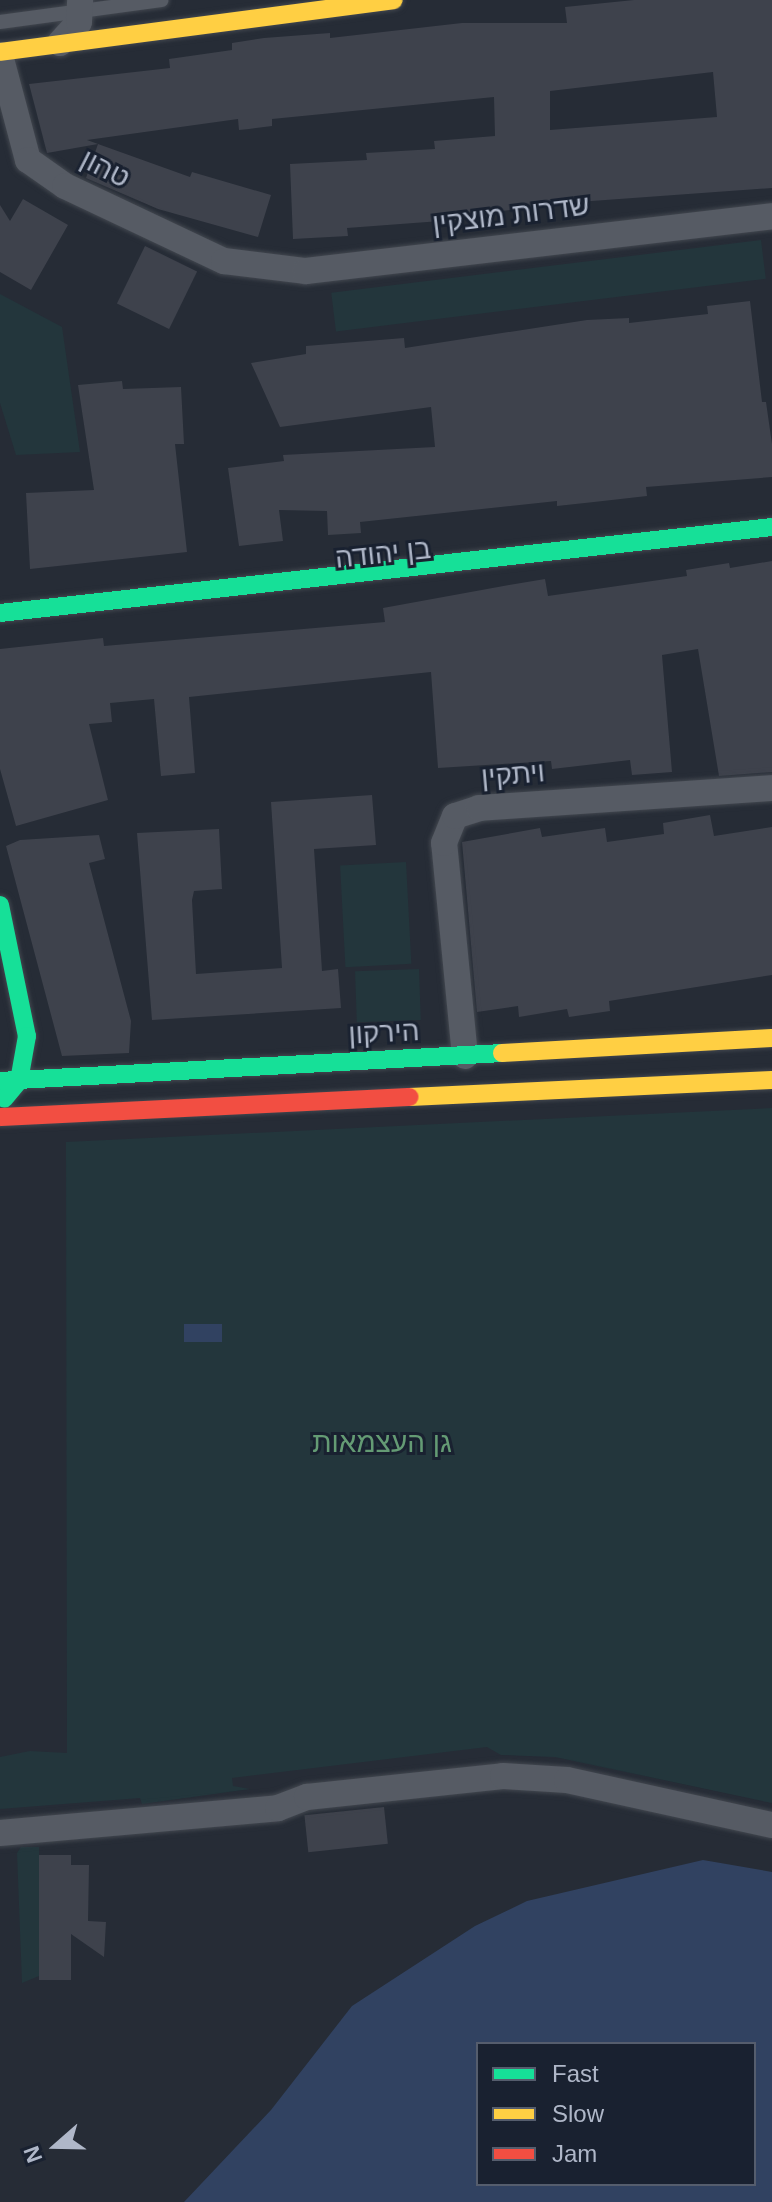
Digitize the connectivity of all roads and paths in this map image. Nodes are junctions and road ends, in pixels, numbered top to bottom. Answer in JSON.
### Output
{"nodes":[{"id":1,"x":162,"y":0,"type":"edge"},
{"id":2,"x":394,"y":0,"type":"edge"},
{"id":3,"x":81,"y":5,"type":"edge"},
{"id":4,"x":4,"y":22,"type":"edge"},
{"id":5,"x":0,"y":38,"type":"edge"},
{"id":6,"x":60,"y":43,"type":"junction"},
{"id":7,"x":0,"y":53,"type":"edge"},
{"id":8,"x":772,"y":216,"type":"edge"},
{"id":9,"x":258,"y":265,"type":"joint"},
{"id":10,"x":772,"y":527,"type":"edge"},
{"id":11,"x":772,"y":539,"type":"edge"},
{"id":12,"x":0,"y":613,"type":"edge"},
{"id":13,"x":0,"y":625,"type":"edge"},
{"id":14,"x":772,"y":788,"type":"edge"},
{"id":15,"x":0,"y":905,"type":"edge"},
{"id":16,"x":24,"y":1008,"type":"junction"},
{"id":17,"x":772,"y":1038,"type":"edge"},
{"id":18,"x":465,"y":1056,"type":"junction"},
{"id":19,"x":89,"y":1077,"type":"junction"},
{"id":20,"x":772,"y":1080,"type":"edge"},
{"id":21,"x":0,"y":1081,"type":"edge"},
{"id":22,"x":19,"y":1081,"type":"junction"},
{"id":23,"x":0,"y":1102,"type":"edge"},
{"id":24,"x":0,"y":1117,"type":"edge"},
{"id":25,"x":772,"y":1825,"type":"edge"},
{"id":26,"x":0,"y":1833,"type":"edge"}],
"edges":[{"from":1,"to":3,"type":"lane"},
{"from":2,"to":6,"type":"main road"},
{"from":3,"to":4,"type":"lane"},
{"from":3,"to":6,"type":"street"},
{"from":4,"to":5,"type":"lane"},
{"from":6,"to":7,"type":"main road"},
{"from":7,"to":9,"type":"street","name":"טהון"},
{"from":8,"to":9,"type":"street","name":"שדרות מוצקין"},
{"from":10,"to":12,"type":"main road","name":"בן יהודה"},
{"from":11,"to":13,"type":"lane","name":"בן יהודה"},
{"from":14,"to":18,"type":"street","name":"ויתקין"},
{"from":15,"to":16,"type":"main road"},
{"from":16,"to":19,"type":"main road"},
{"from":16,"to":22,"type":"main road"},
{"from":17,"to":18,"type":"main road","name":"הירקון"},
{"from":18,"to":19,"type":"main road","name":"הירקון"},
{"from":19,"to":22,"type":"main road","name":"הירקון"},
{"from":20,"to":24,"type":"main road"},
{"from":21,"to":22,"type":"main road","name":"הירקון"},
{"from":22,"to":23,"type":"main road"},
{"from":25,"to":26,"type":"street"}]}
